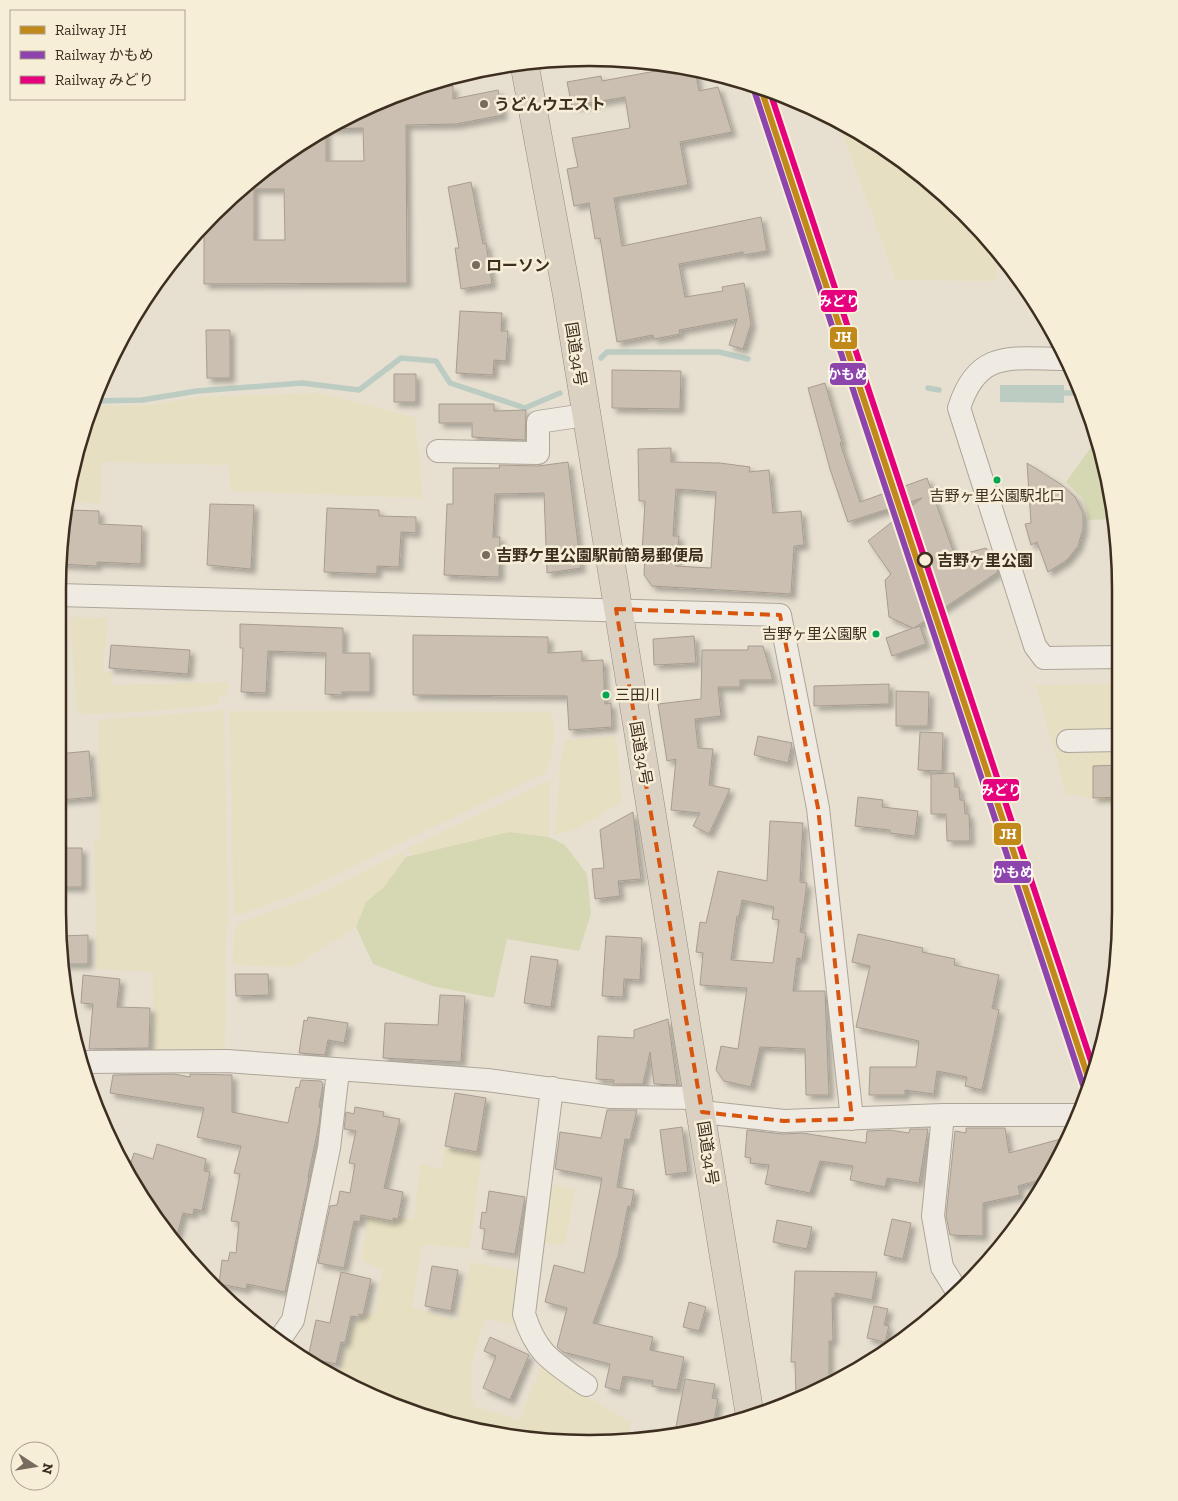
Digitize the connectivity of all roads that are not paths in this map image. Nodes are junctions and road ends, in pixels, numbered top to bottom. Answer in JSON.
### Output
{"nodes":[{"id":1,"x":526,"y":70,"type":"edge"},
{"id":2,"x":1058,"y":359,"type":"edge"},
{"id":3,"x":585,"y":415,"type":"junction"},
{"id":4,"x":438,"y":451,"type":"dead end"},
{"id":5,"x":66,"y":595,"type":"edge"},
{"id":6,"x":616,"y":609,"type":"junction"},
{"id":7,"x":1112,"y":657,"type":"edge"},
{"id":8,"x":1112,"y":740,"type":"edge"},
{"id":9,"x":1068,"y":742,"type":"dead end"},
{"id":10,"x":89,"y":1062,"type":"edge"},
{"id":11,"x":338,"y":1071,"type":"junction"},
{"id":12,"x":552,"y":1088,"type":"junction"},
{"id":13,"x":701,"y":1105,"type":"junction"},
{"id":14,"x":942,"y":1115,"type":"junction"},
{"id":15,"x":1071,"y":1115,"type":"edge"},
{"id":16,"x":852,"y":1119,"type":"junction"},
{"id":17,"x":954,"y":1287,"type":"edge"},
{"id":18,"x":282,"y":1335,"type":"edge"},
{"id":19,"x":586,"y":1385,"type":"dead end"},
{"id":20,"x":749,"y":1409,"type":"edge"}],
"edges":[{"from":1,"to":3,"type":"highway","name":"国道34号"},
{"from":2,"to":7,"type":"street"},
{"from":3,"to":4,"type":"street"},
{"from":3,"to":6,"type":"highway","name":"国道34号"},
{"from":5,"to":6,"type":"street"},
{"from":6,"to":13,"type":"highway","name":"国道34号"},
{"from":6,"to":16,"type":"street"},
{"from":8,"to":9,"type":"street"},
{"from":10,"to":11,"type":"street"},
{"from":11,"to":12,"type":"street"},
{"from":11,"to":18,"type":"street"},
{"from":12,"to":13,"type":"street"},
{"from":12,"to":19,"type":"street"},
{"from":13,"to":16,"type":"street"},
{"from":13,"to":20,"type":"highway","name":"国道34号"},
{"from":14,"to":15,"type":"street"},
{"from":14,"to":16,"type":"street"},
{"from":14,"to":17,"type":"street"}]}
